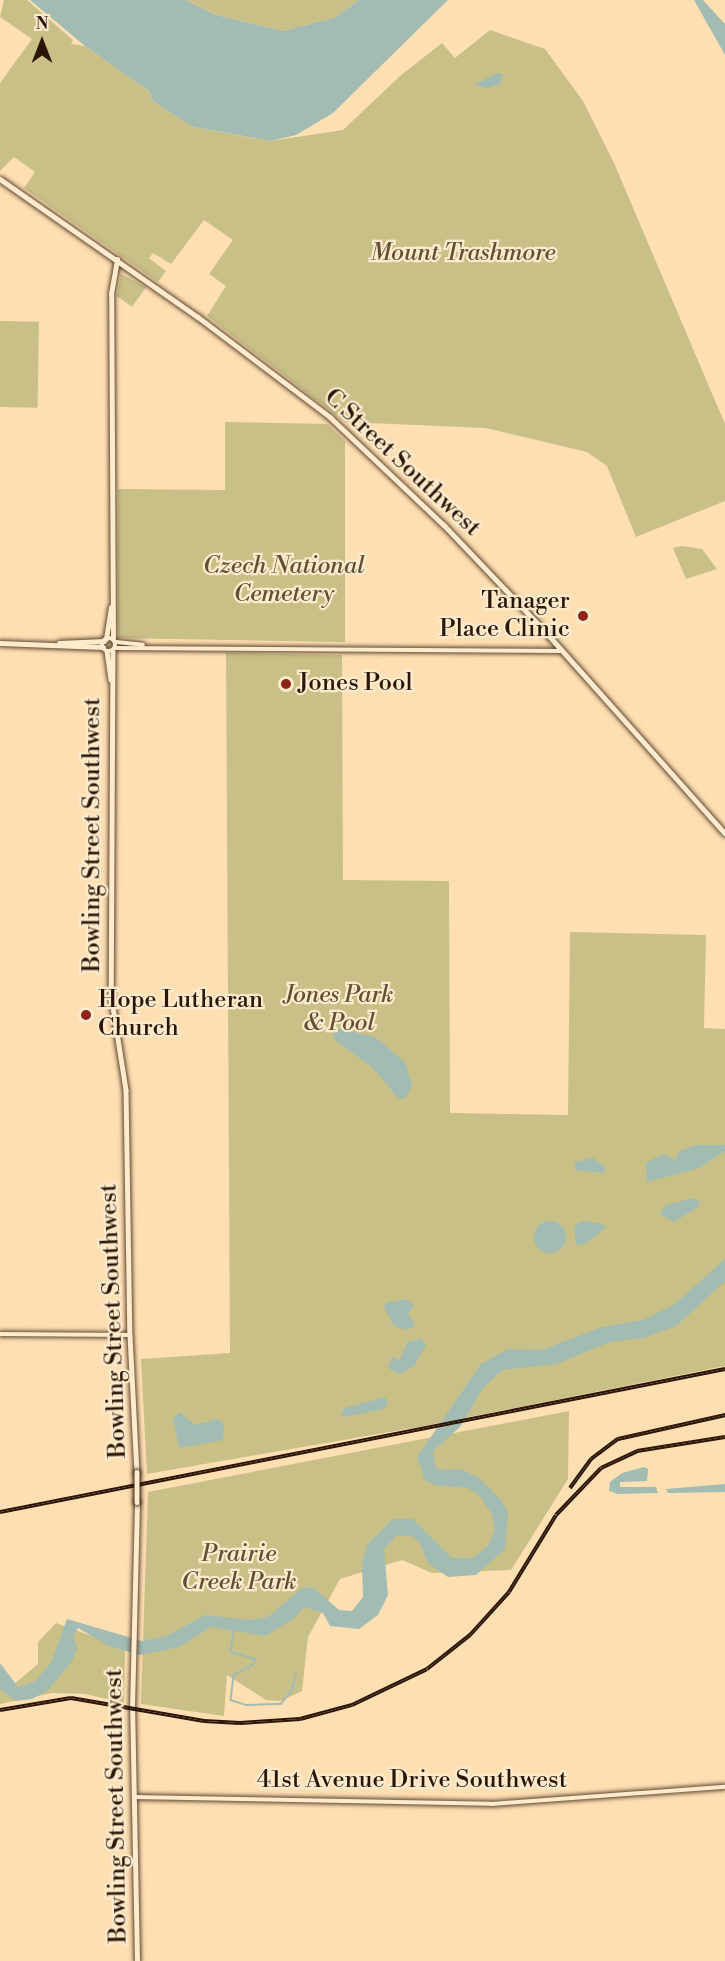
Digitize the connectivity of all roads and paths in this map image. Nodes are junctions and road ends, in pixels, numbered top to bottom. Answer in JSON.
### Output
{"nodes":[{"id":1,"x":0,"y":179,"type":"edge"},
{"id":2,"x":117,"y":260,"type":"junction"},
{"id":3,"x":111,"y":607,"type":"junction"},
{"id":4,"x":105,"y":640,"type":"junction"},
{"id":5,"x":0,"y":643,"type":"edge"},
{"id":6,"x":56,"y":644,"type":"junction"},
{"id":7,"x":114,"y":645,"type":"junction"},
{"id":8,"x":105,"y":649,"type":"junction"},
{"id":9,"x":564,"y":651,"type":"junction"},
{"id":10,"x":111,"y":680,"type":"junction"},
{"id":11,"x":725,"y":833,"type":"edge"},
{"id":12,"x":0,"y":1334,"type":"edge"},
{"id":13,"x":130,"y":1335,"type":"junction"},
{"id":14,"x":725,"y":1787,"type":"edge"},
{"id":15,"x":134,"y":1797,"type":"junction"},
{"id":16,"x":137,"y":1961,"type":"edge"}],
"edges":[{"from":1,"to":2,"type":"main road","name":"C Street Southwest"},
{"from":2,"to":3,"type":"main road","name":"Bowling Street Southwest"},
{"from":2,"to":9,"type":"main road","name":"C Street Southwest"},
{"from":3,"to":4,"type":"main road","name":"Bowling Street Southwest"},
{"from":3,"to":7,"type":"main road","name":"Bowling Street Southwest"},
{"from":4,"to":6,"type":"main road"},
{"from":4,"to":7,"type":"main road"},
{"from":4,"to":8,"type":"main road","name":"Bowling Street Southwest"},
{"from":5,"to":6,"type":"main road"},
{"from":6,"to":8,"type":"main road"},
{"from":7,"to":8,"type":"main road"},
{"from":7,"to":9,"type":"street"},
{"from":7,"to":10,"type":"main road","name":"Bowling Street Southwest"},
{"from":8,"to":10,"type":"main road","name":"Bowling Street Southwest"},
{"from":9,"to":11,"type":"main road","name":"C Street Southwest"},
{"from":10,"to":13,"type":"main road","name":"Bowling Street Southwest"},
{"from":12,"to":13,"type":"street"},
{"from":13,"to":15,"type":"main road","name":"Bowling Street Southwest","bridge":true},
{"from":14,"to":15,"type":"street","name":"41st Avenue Drive Southwest"},
{"from":15,"to":16,"type":"main road","name":"Bowling Street Southwest"}]}
